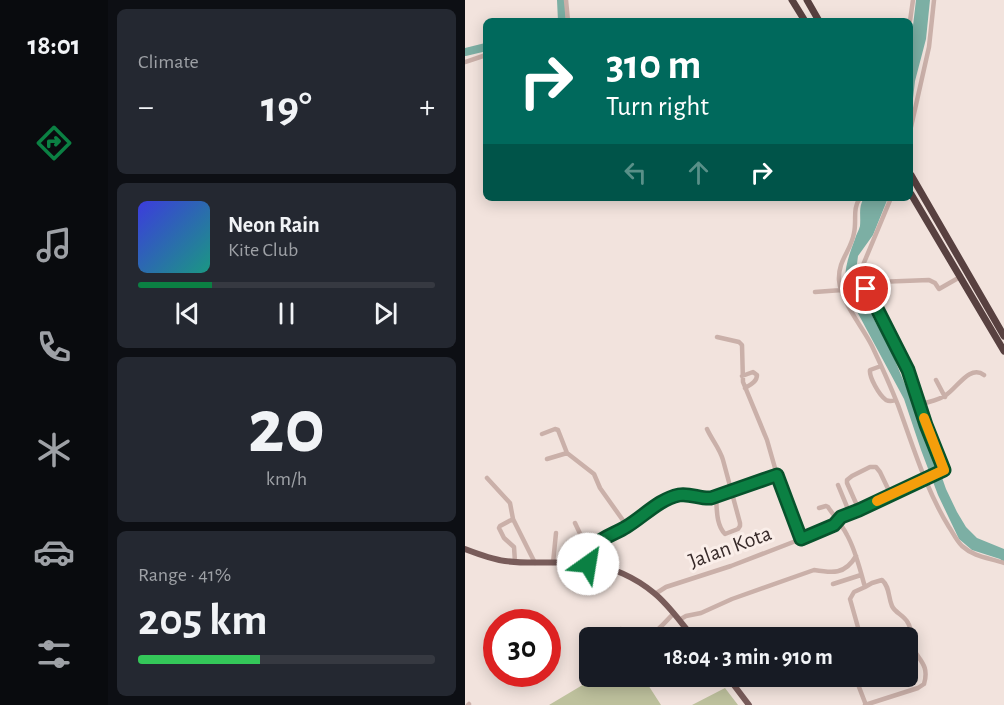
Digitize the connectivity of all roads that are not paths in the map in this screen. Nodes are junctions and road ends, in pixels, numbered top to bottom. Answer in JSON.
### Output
{"nodes":[{"id":1,"x":566,"y":0,"type":"edge"},
{"id":2,"x":792,"y":0,"type":"edge"},
{"id":3,"x":807,"y":0,"type":"edge"},
{"id":4,"x":913,"y":0,"type":"edge"},
{"id":5,"x":934,"y":0,"type":"edge"},
{"id":6,"x":568,"y":18,"type":"edge"},
{"id":7,"x":803,"y":18,"type":"edge"},
{"id":8,"x":817,"y":18,"type":"edge"},
{"id":9,"x":910,"y":18,"type":"edge"},
{"id":10,"x":483,"y":56,"type":"edge"},
{"id":11,"x":465,"y":62,"type":"edge"},
{"id":12,"x":913,"y":118,"type":"edge"},
{"id":13,"x":913,"y":178,"type":"edge"},
{"id":14,"x":913,"y":197,"type":"edge"},
{"id":15,"x":859,"y":201,"type":"edge"},
{"id":16,"x":890,"y":201,"type":"edge"},
{"id":17,"x":960,"y":276,"type":"junction"},
{"id":18,"x":877,"y":282,"type":"dead end"},
{"id":19,"x":841,"y":290,"type":"junction"},
{"id":20,"x":815,"y":292,"type":"dead end"},
{"id":21,"x":1004,"y":336,"type":"edge"},
{"id":22,"x":717,"y":337,"type":"dead end"},
{"id":23,"x":1004,"y":351,"type":"edge"},
{"id":24,"x":881,"y":366,"type":"junction"},
{"id":25,"x":984,"y":375,"type":"dead end"},
{"id":26,"x":742,"y":376,"type":"junction"},
{"id":27,"x":936,"y":380,"type":"dead end"},
{"id":28,"x":745,"y":388,"type":"junction"},
{"id":29,"x":945,"y":397,"type":"junction"},
{"id":30,"x":896,"y":400,"type":"junction"},
{"id":31,"x":919,"y":405,"type":"junction"},
{"id":32,"x":707,"y":429,"type":"dead end"},
{"id":33,"x":542,"y":434,"type":"dead end"},
{"id":34,"x":567,"y":453,"type":"junction"},
{"id":35,"x":547,"y":459,"type":"dead end"},
{"id":36,"x":777,"y":475,"type":"junction"},
{"id":37,"x":927,"y":477,"type":"junction"},
{"id":38,"x":487,"y":478,"type":"dead end"},
{"id":39,"x":838,"y":485,"type":"dead end"},
{"id":40,"x":731,"y":491,"type":"junction"},
{"id":41,"x":891,"y":495,"type":"junction"},
{"id":42,"x":716,"y":497,"type":"junction"},
{"id":43,"x":819,"y":508,"type":"dead end"},
{"id":44,"x":859,"y":510,"type":"junction"},
{"id":45,"x":850,"y":514,"type":"junction"},
{"id":46,"x":513,"y":519,"type":"junction"},
{"id":47,"x":837,"y":520,"type":"junction"},
{"id":48,"x":575,"y":523,"type":"dead end"},
{"id":49,"x":627,"y":526,"type":"junction"},
{"id":50,"x":556,"y":533,"type":"dead end"},
{"id":51,"x":801,"y":539,"type":"junction"},
{"id":52,"x":465,"y":549,"type":"edge"},
{"id":53,"x":591,"y":550,"type":"junction"},
{"id":54,"x":856,"y":556,"type":"junction"},
{"id":55,"x":515,"y":562,"type":"junction"},
{"id":56,"x":535,"y":563,"type":"junction"},
{"id":57,"x":553,"y":563,"type":"junction"},
{"id":58,"x":1004,"y":563,"type":"edge"},
{"id":59,"x":588,"y":564,"type":"junction"},
{"id":60,"x":861,"y":574,"type":"junction"},
{"id":61,"x":833,"y":584,"type":"dead end"},
{"id":62,"x":865,"y":587,"type":"junction"},
{"id":63,"x":655,"y":594,"type":"junction"},
{"id":64,"x":673,"y":613,"type":"junction"},
{"id":65,"x":679,"y":620,"type":"junction"},
{"id":66,"x":660,"y":627,"type":"edge"},
{"id":67,"x":685,"y":627,"type":"edge"},
{"id":68,"x":858,"y":627,"type":"edge"},
{"id":69,"x":735,"y":687,"type":"edge"},
{"id":70,"x":859,"y":687,"type":"edge"},
{"id":71,"x":749,"y":705,"type":"edge"},
{"id":72,"x":865,"y":705,"type":"edge"}],
"edges":[{"from":1,"to":6,"type":"street"},
{"from":2,"to":7,"type":"highway"},
{"from":3,"to":8,"type":"highway"},
{"from":4,"to":9,"type":"street"},
{"from":5,"to":12,"type":"street"},
{"from":10,"to":11,"type":"street"},
{"from":13,"to":21,"type":"highway"},
{"from":14,"to":17,"type":"highway"},
{"from":15,"to":19,"type":"street"},
{"from":16,"to":31,"type":"street"},
{"from":17,"to":18,"type":"street"},
{"from":17,"to":23,"type":"highway"},
{"from":19,"to":20,"type":"street"},
{"from":19,"to":24,"type":"street"},
{"from":22,"to":26,"type":"street"},
{"from":24,"to":30,"type":"street"},
{"from":24,"to":30,"type":"street"},
{"from":25,"to":29,"type":"street"},
{"from":26,"to":28,"type":"street"},
{"from":26,"to":28,"type":"street"},
{"from":27,"to":29,"type":"street"},
{"from":28,"to":36,"type":"street"},
{"from":29,"to":31,"type":"street"},
{"from":30,"to":37,"type":"street"},
{"from":31,"to":37,"type":"street","name":"Jalan Kota"},
{"from":32,"to":40,"type":"street"},
{"from":33,"to":34,"type":"street"},
{"from":34,"to":35,"type":"street"},
{"from":34,"to":49,"type":"street"},
{"from":36,"to":40,"type":"street"},
{"from":36,"to":51,"type":"street"},
{"from":37,"to":41,"type":"street","name":"Jalan Kota"},
{"from":37,"to":58,"type":"street"},
{"from":38,"to":46,"type":"street"},
{"from":39,"to":45,"type":"street"},
{"from":40,"to":42,"type":"street"},
{"from":40,"to":42,"type":"street"},
{"from":41,"to":44,"type":"street","name":"Jalan Kota"},
{"from":41,"to":44,"type":"street"},
{"from":42,"to":49,"type":"street"},
{"from":43,"to":47,"type":"street"},
{"from":44,"to":45,"type":"street","name":"Jalan Kota"},
{"from":45,"to":47,"type":"street","name":"Jalan Kota"},
{"from":46,"to":55,"type":"street"},
{"from":46,"to":56,"type":"street"},
{"from":47,"to":51,"type":"street","name":"Jalan Kota"},
{"from":47,"to":54,"type":"street"},
{"from":48,"to":53,"type":"street"},
{"from":49,"to":53,"type":"street"},
{"from":50,"to":57,"type":"street"},
{"from":51,"to":63,"type":"street","name":"Jalan Kota"},
{"from":52,"to":55,"type":"main road"},
{"from":53,"to":59,"type":"street"},
{"from":54,"to":60,"type":"street"},
{"from":54,"to":65,"type":"street"},
{"from":55,"to":56,"type":"main road"},
{"from":56,"to":57,"type":"main road"},
{"from":57,"to":59,"type":"main road"},
{"from":59,"to":63,"type":"main road"},
{"from":60,"to":61,"type":"street"},
{"from":60,"to":62,"type":"street"},
{"from":62,"to":68,"type":"street"},
{"from":62,"to":72,"type":"street"},
{"from":63,"to":64,"type":"main road"},
{"from":64,"to":65,"type":"main road"},
{"from":64,"to":66,"type":"street"},
{"from":65,"to":67,"type":"main road"},
{"from":69,"to":71,"type":"main road"},
{"from":70,"to":72,"type":"street"}]}
